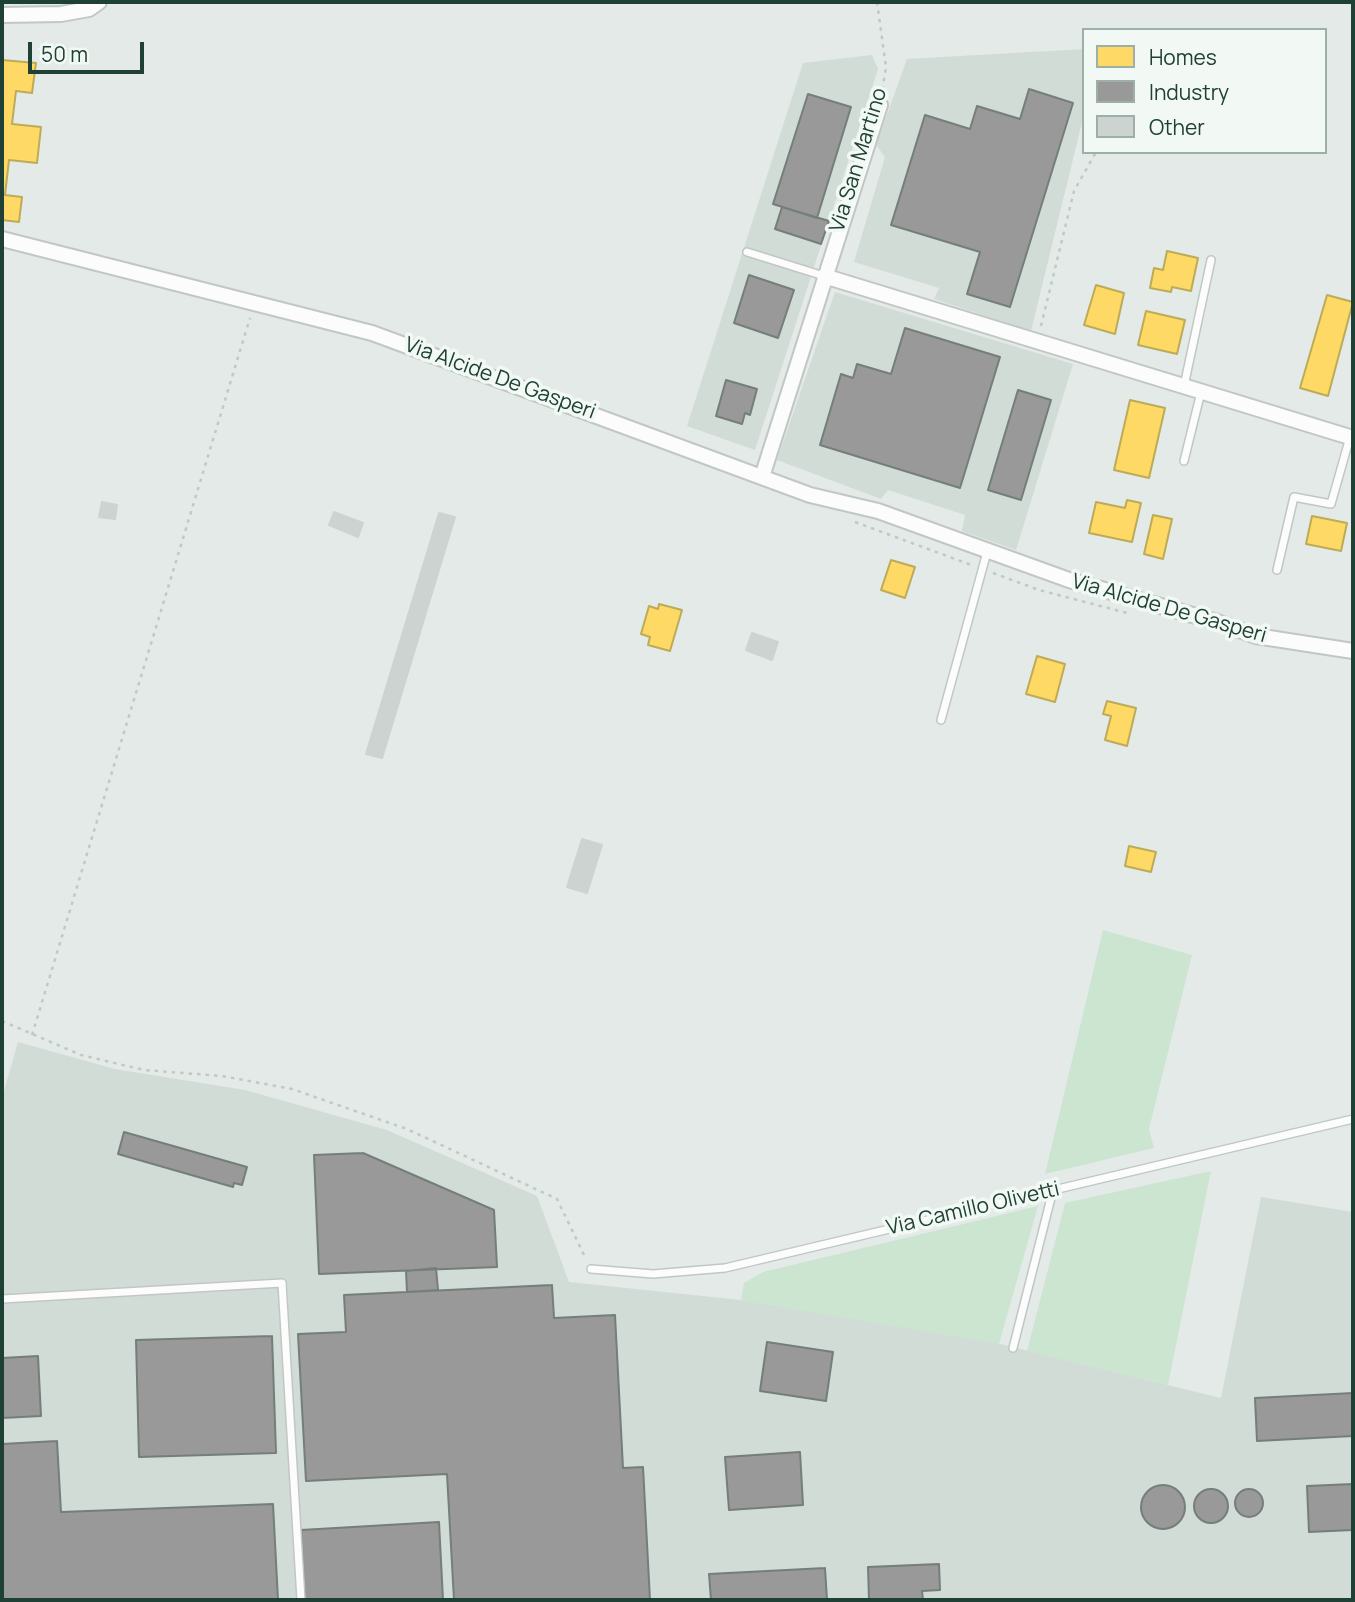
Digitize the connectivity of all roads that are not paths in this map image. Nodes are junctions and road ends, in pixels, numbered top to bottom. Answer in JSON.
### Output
{"nodes":[{"id":1,"x":99,"y":2,"type":"edge"},
{"id":2,"x":2,"y":15,"type":"edge"},
{"id":3,"x":880,"y":105,"type":"road end"},
{"id":4,"x":2,"y":239,"type":"edge"},
{"id":5,"x":747,"y":253,"type":"dead end"},
{"id":6,"x":1211,"y":260,"type":"dead end"},
{"id":7,"x":824,"y":276,"type":"junction"},
{"id":8,"x":1183,"y":387,"type":"junction"},
{"id":9,"x":1201,"y":392,"type":"junction"},
{"id":10,"x":1352,"y":438,"type":"edge"},
{"id":11,"x":1184,"y":461,"type":"dead end"},
{"id":12,"x":762,"y":477,"type":"junction"},
{"id":13,"x":987,"y":552,"type":"junction"},
{"id":14,"x":1277,"y":570,"type":"dead end"},
{"id":15,"x":1353,"y":651,"type":"edge"},
{"id":16,"x":940,"y":720,"type":"dead end"},
{"id":17,"x":1353,"y":1119,"type":"edge"},
{"id":18,"x":1054,"y":1190,"type":"junction"},
{"id":19,"x":591,"y":1269,"type":"road end"},
{"id":20,"x":2,"y":1299,"type":"edge"},
{"id":21,"x":1013,"y":1348,"type":"dead end"},
{"id":22,"x":301,"y":1600,"type":"edge"}],
"edges":[{"from":1,"to":2,"type":"street"},
{"from":3,"to":7,"type":"street","name":"Via San Martino"},
{"from":4,"to":12,"type":"street","name":"Via Alcide De Gasperi"},
{"from":5,"to":7,"type":"lane"},
{"from":6,"to":8,"type":"lane"},
{"from":7,"to":8,"type":"street"},
{"from":7,"to":12,"type":"street","name":"Via San Martino"},
{"from":8,"to":9,"type":"street"},
{"from":9,"to":10,"type":"street"},
{"from":9,"to":11,"type":"lane"},
{"from":10,"to":14,"type":"lane"},
{"from":12,"to":13,"type":"street","name":"Via Alcide De Gasperi"},
{"from":13,"to":15,"type":"street","name":"Via Alcide De Gasperi"},
{"from":13,"to":16,"type":"lane"},
{"from":17,"to":18,"type":"lane","name":"Via Camillo Olivetti"},
{"from":18,"to":19,"type":"lane","name":"Via Camillo Olivetti"},
{"from":18,"to":21,"type":"lane"},
{"from":20,"to":22,"type":"lane"}]}
